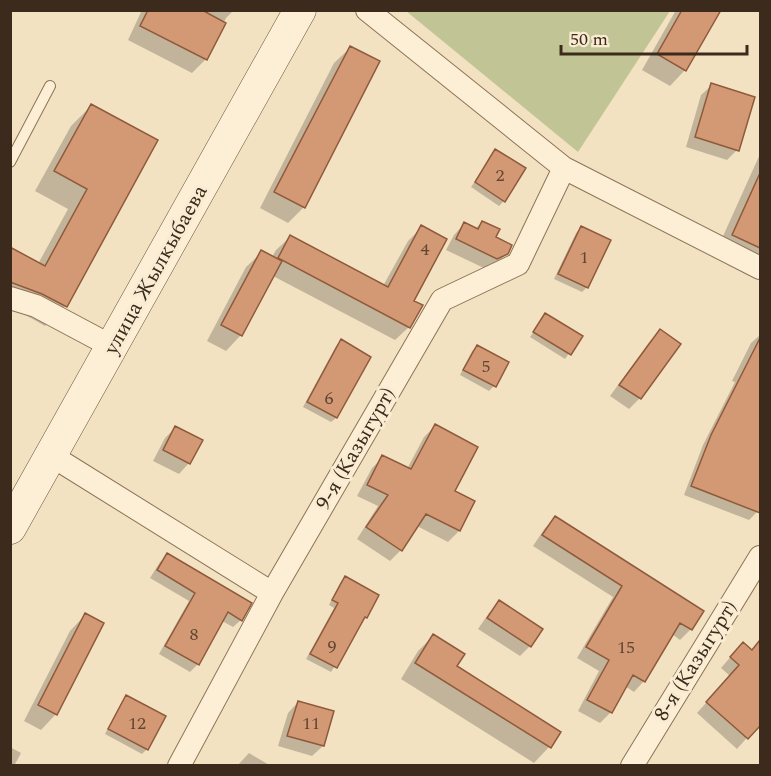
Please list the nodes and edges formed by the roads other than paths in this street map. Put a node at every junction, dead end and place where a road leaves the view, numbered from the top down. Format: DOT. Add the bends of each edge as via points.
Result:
graph roads {
  1 [pos="300,10"];
  2 [pos="367,10"];
  3 [pos="50,86"];
  4 [pos="10,162"];
  5 [pos="564,168"];
  6 [pos="760,268"];
  7 [pos="10,298"];
  8 [pos="113,347"];
  9 [pos="52,456"];
  10 [pos="10,528"];
  11 [pos="760,556"];
  12 [pos="272,593"];
  13 [pos="178,765"];
  14 [pos="632,765"];
  1 -- 8 [label="main road, улица Жылкыбаева"];
  2 -- 5 [label="street"];
  3 -- 4 [label="lane"];
  5 -- 6 [label="street"];
  5 -- 12 [label="street, 9-я (Казыгурт)" via="518,264 442,300"];
  7 -- 8 [label="street" via="36,306"];
  8 -- 9 [label="main road, улица Жылкыбаева"];
  9 -- 10 [label="main road, улица Жылкыбаева"];
  9 -- 12 [label="street"];
  11 -- 14 [label="street, 8-я (Казыгурт)"];
  12 -- 13 [label="street, 9-я (Казыгурт)"];
}
